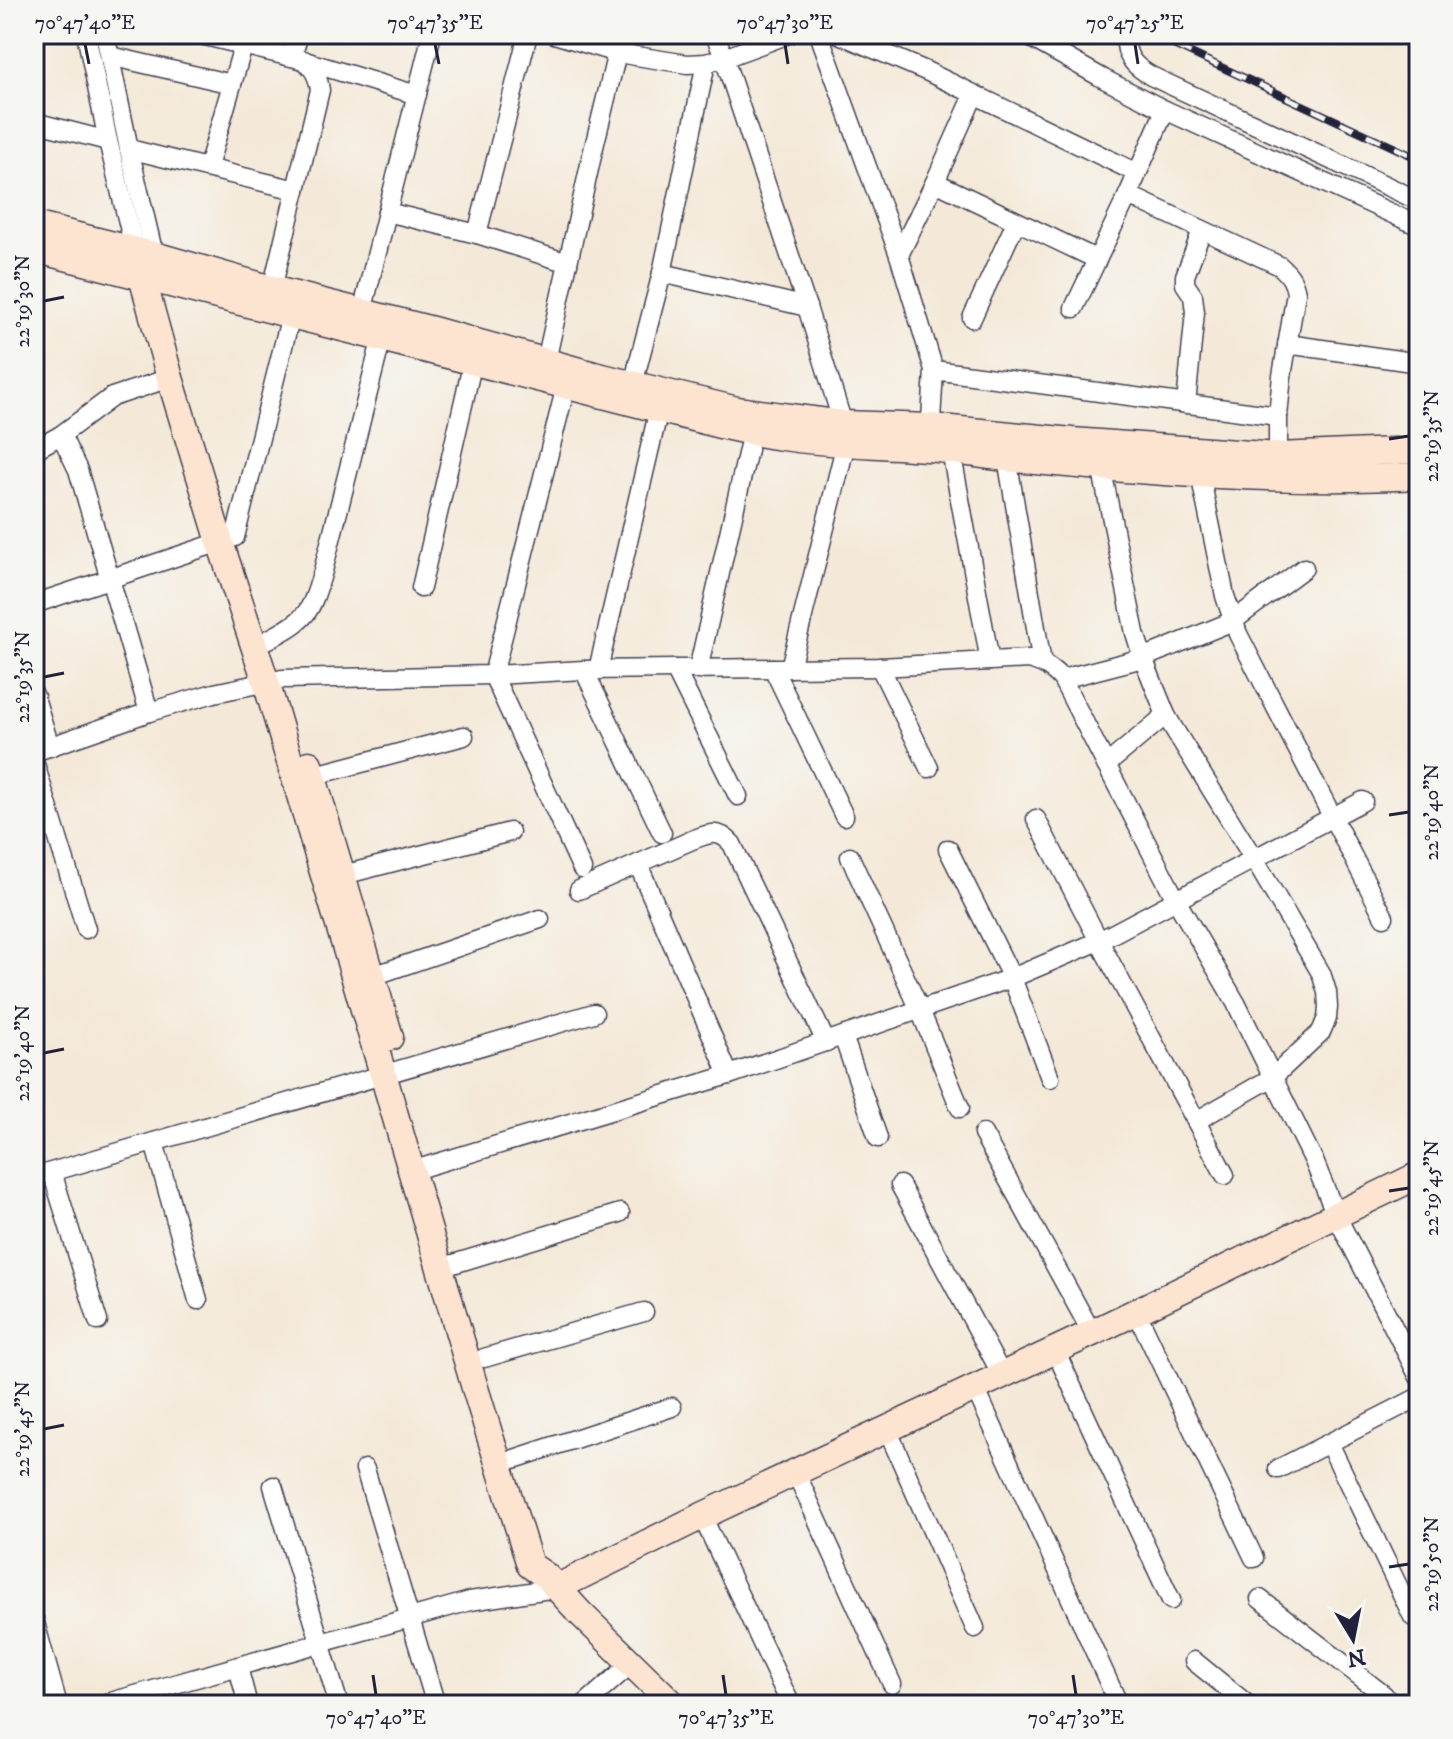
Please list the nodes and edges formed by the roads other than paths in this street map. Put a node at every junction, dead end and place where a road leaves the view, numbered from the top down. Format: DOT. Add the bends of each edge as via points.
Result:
graph roads {
  1 [pos="86,34"];
  2 [pos="105,34"];
  3 [pos="200,34"];
  4 [pos="299,34"];
  5 [pos="432,34"];
  6 [pos="528,34"];
  7 [pos="554,34"];
  8 [pos="715,34"];
  9 [pos="789,34"];
  10 [pos="819,34"];
  11 [pos="839,34"];
  12 [pos="1024,34"];
  13 [pos="1126,45"];
  14 [pos="243,46"];
  15 [pos="617,53"];
  16 [pos="110,56"];
  17 [pos="298,59"];
  18 [pos="715,60"];
  19 [pos="232,84"];
  20 [pos="417,95"];
  21 [pos="974,95"];
  22 [pos="1165,110"];
  23 [pos="34,122"];
  24 [pos="108,141"];
  25 [pos="129,149"];
  26 [pos="208,167"];
  27 [pos="1137,173"];
  28 [pos="935,182"];
  29 [pos="296,190"];
  30 [pos="1128,195"];
  31 [pos="1419,201"];
  32 [pos="387,212"];
  33 [pos="1016,222"];
  34 [pos="34,225"];
  35 [pos="1419,226"];
  36 [pos="1202,230"];
  37 [pos="477,234"];
  38 [pos="34,249"];
  39 [pos="899,255"];
  40 [pos="1096,259"];
  41 [pos="568,263"];
  42 [pos="148,266"];
  43 [pos="662,273"];
  44 [pos="272,289"];
  45 [pos="807,307"];
  46 [pos="1074,308"];
  47 [pos="362,312"];
  48 [pos="291,315"];
  49 [pos="972,318"];
  50 [pos="382,337"];
  51 [pos="1287,344"];
  52 [pos="473,361"];
  53 [pos="546,361"];
  54 [pos="1419,363"];
  55 [pos="934,370"];
  56 [pos="170,378"];
  57 [pos="633,384"];
  58 [pos="566,386"];
  59 [pos="1186,404"];
  60 [pos="659,409"];
  61 [pos="1278,416"];
  62 [pos="752,432"];
  63 [pos="844,434"];
  64 [pos="61,435"];
  65 [pos="937,442"];
  66 [pos="34,450"];
  67 [pos="1419,450"];
  68 [pos="1007,458"];
  69 [pos="1101,466"];
  70 [pos="1278,467"];
  71 [pos="1200,474"];
  72 [pos="1419,476"];
  73 [pos="228,540"];
  74 [pos="1304,568"];
  75 [pos="110,579"];
  76 [pos="421,588"];
  77 [pos="34,604"];
  78 [pos="1233,621"];
  79 [pos="269,639"];
  80 [pos="1143,658"];
  81 [pos="990,661"];
  82 [pos="1042,663"];
  83 [pos="880,667"];
  84 [pos="781,668"];
  85 [pos="675,669"];
  86 [pos="591,670"];
  87 [pos="698,670"];
  88 [pos="493,675"];
  89 [pos="1062,679"];
  90 [pos="274,681"];
  91 [pos="34,694"];
  92 [pos="149,712"];
  93 [pos="1166,715"];
  94 [pos="464,736"];
  95 [pos="42,750"];
  96 [pos="34,761"];
  97 [pos="1106,765"];
  98 [pos="929,768"];
  99 [pos="312,776"];
  100 [pos="738,796"];
  101 [pos="1363,801"];
  102 [pos="844,816"];
  103 [pos="1332,817"];
  104 [pos="1036,819"];
  105 [pos="510,832"];
  106 [pos="662,833"];
  107 [pos="948,849"];
  108 [pos="850,857"];
  109 [pos="1254,859"];
  110 [pos="638,864"];
  111 [pos="582,869"];
  112 [pos="343,875"];
  113 [pos="579,890"];
  114 [pos="1176,900"];
  115 [pos="1384,917"];
  116 [pos="540,919"];
  117 [pos="86,929"];
  118 [pos="1099,941"];
  119 [pos="1012,978"];
  120 [pos="364,979"];
  121 [pos="920,1010"];
  122 [pos="594,1013"];
  123 [pos="834,1039"];
  124 [pos="391,1072"];
  125 [pos="729,1075"];
  126 [pos="1273,1077"];
  127 [pos="1050,1078"];
  128 [pos="960,1108"];
  129 [pos="1196,1121"];
  130 [pos="983,1134"];
  131 [pos="878,1138"];
  132 [pos="154,1142"];
  133 [pos="420,1169"];
  134 [pos="43,1174"];
  135 [pos="1225,1175"];
  136 [pos="1419,1175"];
  137 [pos="900,1185"];
  138 [pos="620,1213"];
  139 [pos="1336,1215"];
  140 [pos="448,1265"];
  141 [pos="198,1300"];
  142 [pos="1136,1311"];
  143 [pos="644,1312"];
  144 [pos="98,1321"];
  145 [pos="1092,1333"];
  146 [pos="1055,1350"];
  147 [pos="484,1358"];
  148 [pos="1002,1375"];
  149 [pos="1419,1377"];
  150 [pos="975,1388"];
  151 [pos="1419,1397"];
  152 [pos="672,1407"];
  153 [pos="887,1429"];
  154 [pos="1329,1443"];
  155 [pos="514,1459"];
  156 [pos="365,1469"];
  157 [pos="1278,1469"];
  158 [pos="796,1473"];
  159 [pos="273,1486"];
  160 [pos="702,1516"];
  161 [pos="1254,1558"];
  162 [pos="551,1582"];
  163 [pos="1260,1599"];
  164 [pos="1171,1600"];
  165 [pos="1413,1617"];
  166 [pos="410,1618"];
  167 [pos="34,1619"];
  168 [pos="975,1628"];
  169 [pos="321,1643"];
  170 [pos="1194,1661"];
  171 [pos="632,1663"];
  172 [pos="238,1667"];
  173 [pos="42,1676"];
  174 [pos="892,1684"];
  175 [pos="156,1698"];
  176 [pos="58,1705"];
  177 [pos="100,1705"];
  178 [pos="248,1705"];
  179 [pos="339,1705"];
  180 [pos="436,1705"];
  181 [pos="584,1705"];
  182 [pos="674,1705"];
  183 [pos="791,1705"];
  184 [pos="1119,1705"];
  185 [pos="1248,1705"];
  186 [pos="1388,1705"];
  1 -- 24 [label="street"];
  2 -- 16 [label="street"];
  3 -- 14 [label="street"];
  4 -- 17 [label="street"];
  5 -- 20 [label="street"];
  6 -- 37 [label="street"];
  7 -- 15 [label="street"];
  8 -- 18 [label="street"];
  9 -- 18 [label="street"];
  10 -- 39 [label="street"];
  11 -- 21 [label="street"];
  12 -- 22 [label="street"];
  13 -- 31 [label="street" via="1136,67 1151,76"];
  14 -- 17 [label="street"];
  14 -- 19 [label="street"];
  15 -- 18 [label="street" via="687,64"];
  15 -- 41 [label="street"];
  16 -- 19 [label="street"];
  16 -- 25 [label="street"];
  17 -- 20 [label="street"];
  17 -- 29 [label="street" via="312,67 320,90"];
  18 -- 43 [label="street"];
  18 -- 45 [label="street"];
  19 -- 26 [label="street"];
  20 -- 32 [label="street"];
  21 -- 27 [label="street"];
  21 -- 28 [label="street"];
  22 -- 27 [label="street"];
  22 -- 35 [label="street"];
  23 -- 24 [label="street"];
  24 -- 42 [label="street"];
  25 -- 26 [label="street"];
  25 -- 42 [label="street"];
  26 -- 29 [label="street"];
  27 -- 30 [label="street"];
  28 -- 33 [label="street"];
  28 -- 39 [label="street"];
  29 -- 44 [label="street"];
  30 -- 36 [label="street"];
  30 -- 40 [label="street"];
  32 -- 37 [label="street"];
  32 -- 47 [label="street"];
  33 -- 40 [label="street"];
  33 -- 49 [label="street"];
  34 -- 42 [label="street"];
  36 -- 51 [label="street" via="1290,274 1296,293"];
  36 -- 59 [label="street" via="1185,276 1195,303"];
  37 -- 41 [label="street"];
  38 -- 42 [label="street"];
  39 -- 55 [label="street"];
  40 -- 46 [label="street"];
  41 -- 53 [label="street"];
  42 -- 44 [label="street"];
  42 -- 48 [label="street"];
  42 -- 56 [label="street"];
  42 -- 73 [label="street" via="221,494"];
  43 -- 45 [label="street"];
  43 -- 57 [label="street"];
  44 -- 47 [label="street"];
  45 -- 63 [label="street"];
  47 -- 53 [label="street"];
  48 -- 50 [label="street"];
  48 -- 73 [label="street"];
  50 -- 52 [label="street"];
  50 -- 79 [label="street" via="312,606 293,626"];
  51 -- 54 [label="street"];
  51 -- 61 [label="street"];
  52 -- 58 [label="street"];
  52 -- 76 [label="street"];
  53 -- 57 [label="street"];
  55 -- 59 [label="street"];
  55 -- 65 [label="street"];
  56 -- 64 [label="street" via="112,397"];
  56 -- 73 [label="street"];
  57 -- 63 [label="street"];
  58 -- 60 [label="street"];
  58 -- 88 [label="street"];
  59 -- 61 [label="street"];
  60 -- 62 [label="street"];
  60 -- 86 [label="street"];
  61 -- 70 [label="street"];
  62 -- 63 [label="street" via="783,437"];
  62 -- 87 [label="street"];
  63 -- 65 [label="street"];
  63 -- 84 [label="street"];
  64 -- 66 [label="street"];
  64 -- 75 [label="street" via="78,470"];
  65 -- 68 [label="street"];
  65 -- 70 [label="street" via="1072,441"];
  65 -- 81 [label="street"];
  67 -- 70 [label="street"];
  68 -- 69 [label="street"];
  68 -- 82 [label="street"];
  69 -- 71 [label="street"];
  69 -- 80 [label="street"];
  70 -- 71 [label="street"];
  70 -- 72 [label="street" via="1365,478"];
  71 -- 78 [label="street"];
  73 -- 75 [label="street"];
  73 -- 79 [label="street"];
  73 -- 90 [label="street"];
  74 -- 78 [label="street"];
  75 -- 77 [label="street"];
  75 -- 92 [label="street"];
  78 -- 80 [label="street"];
  78 -- 103 [label="street"];
  79 -- 90 [label="street"];
  80 -- 89 [label="street"];
  80 -- 93 [label="street"];
  81 -- 82 [label="street"];
  81 -- 83 [label="street"];
  82 -- 89 [label="street"];
  83 -- 84 [label="street"];
  83 -- 98 [label="street"];
  84 -- 87 [label="street"];
  84 -- 102 [label="street"];
  85 -- 86 [label="street"];
  85 -- 87 [label="street"];
  85 -- 100 [label="street"];
  86 -- 88 [label="street"];
  86 -- 106 [label="street"];
  88 -- 90 [label="street"];
  88 -- 111 [label="street"];
  89 -- 97 [label="street"];
  90 -- 92 [label="street"];
  90 -- 99 [label="street"];
  90 -- 120 [label="street"];
  91 -- 95 [label="street"];
  92 -- 95 [label="street"];
  93 -- 97 [label="street"];
  93 -- 109 [label="street"];
  94 -- 99 [label="street"];
  96 -- 117 [label="street"];
  97 -- 114 [label="street"];
  99 -- 112 [label="street"];
  101 -- 103 [label="street"];
  103 -- 109 [label="street"];
  103 -- 115 [label="street"];
  104 -- 118 [label="street"];
  105 -- 112 [label="street"];
  107 -- 119 [label="street"];
  108 -- 121 [label="street"];
  109 -- 114 [label="street"];
  109 -- 126 [label="street" via="1327,992 1321,1032"];
  110 -- 113 [label="street"];
  110 -- 123 [label="street" via="707,834 726,836"];
  110 -- 125 [label="street"];
  112 -- 120 [label="street"];
  114 -- 118 [label="street"];
  114 -- 126 [label="street"];
  116 -- 120 [label="street"];
  118 -- 119 [label="street"];
  118 -- 129 [label="street"];
  119 -- 121 [label="street"];
  119 -- 127 [label="street"];
  120 -- 124 [label="street"];
  121 -- 123 [label="street"];
  121 -- 128 [label="street"];
  122 -- 124 [label="street"];
  123 -- 125 [label="street"];
  123 -- 131 [label="street"];
  124 -- 132 [label="street"];
  124 -- 133 [label="street"];
  125 -- 133 [label="street"];
  126 -- 129 [label="street"];
  126 -- 139 [label="street"];
  129 -- 135 [label="street"];
  130 -- 145 [label="street"];
  132 -- 134 [label="street"];
  132 -- 141 [label="street"];
  133 -- 140 [label="street"];
  134 -- 144 [label="street"];
  136 -- 139 [label="street"];
  137 -- 148 [label="street"];
  138 -- 140 [label="street"];
  139 -- 142 [label="street"];
  139 -- 149 [label="street"];
  140 -- 147 [label="street"];
  140 -- 162 [label="street" via="530,1565"];
  142 -- 145 [label="street"];
  142 -- 161 [label="street"];
  143 -- 147 [label="street"];
  145 -- 146 [label="street"];
  146 -- 148 [label="street"];
  146 -- 164 [label="street"];
  147 -- 155 [label="street"];
  148 -- 150 [label="street"];
  150 -- 153 [label="street"];
  150 -- 184 [label="street"];
  151 -- 154 [label="street"];
  152 -- 155 [label="street"];
  153 -- 158 [label="street"];
  153 -- 168 [label="street"];
  154 -- 157 [label="street"];
  154 -- 165 [label="street"];
  155 -- 162 [label="street"];
  156 -- 166 [label="street"];
  158 -- 160 [label="street"];
  158 -- 174 [label="street"];
  159 -- 169 [label="street"];
  160 -- 162 [label="street"];
  160 -- 183 [label="street"];
  162 -- 166 [label="street"];
  162 -- 171 [label="street"];
  163 -- 186 [label="street" via="1384,1695"];
  166 -- 169 [label="street"];
  166 -- 180 [label="street"];
  167 -- 173 [label="street"];
  169 -- 172 [label="street"];
  169 -- 179 [label="street"];
  170 -- 185 [label="street"];
  171 -- 181 [label="street"];
  171 -- 182 [label="street"];
  172 -- 175 [label="street"];
  172 -- 178 [label="street"];
  173 -- 176 [label="street"];
  175 -- 177 [label="street"];
}
